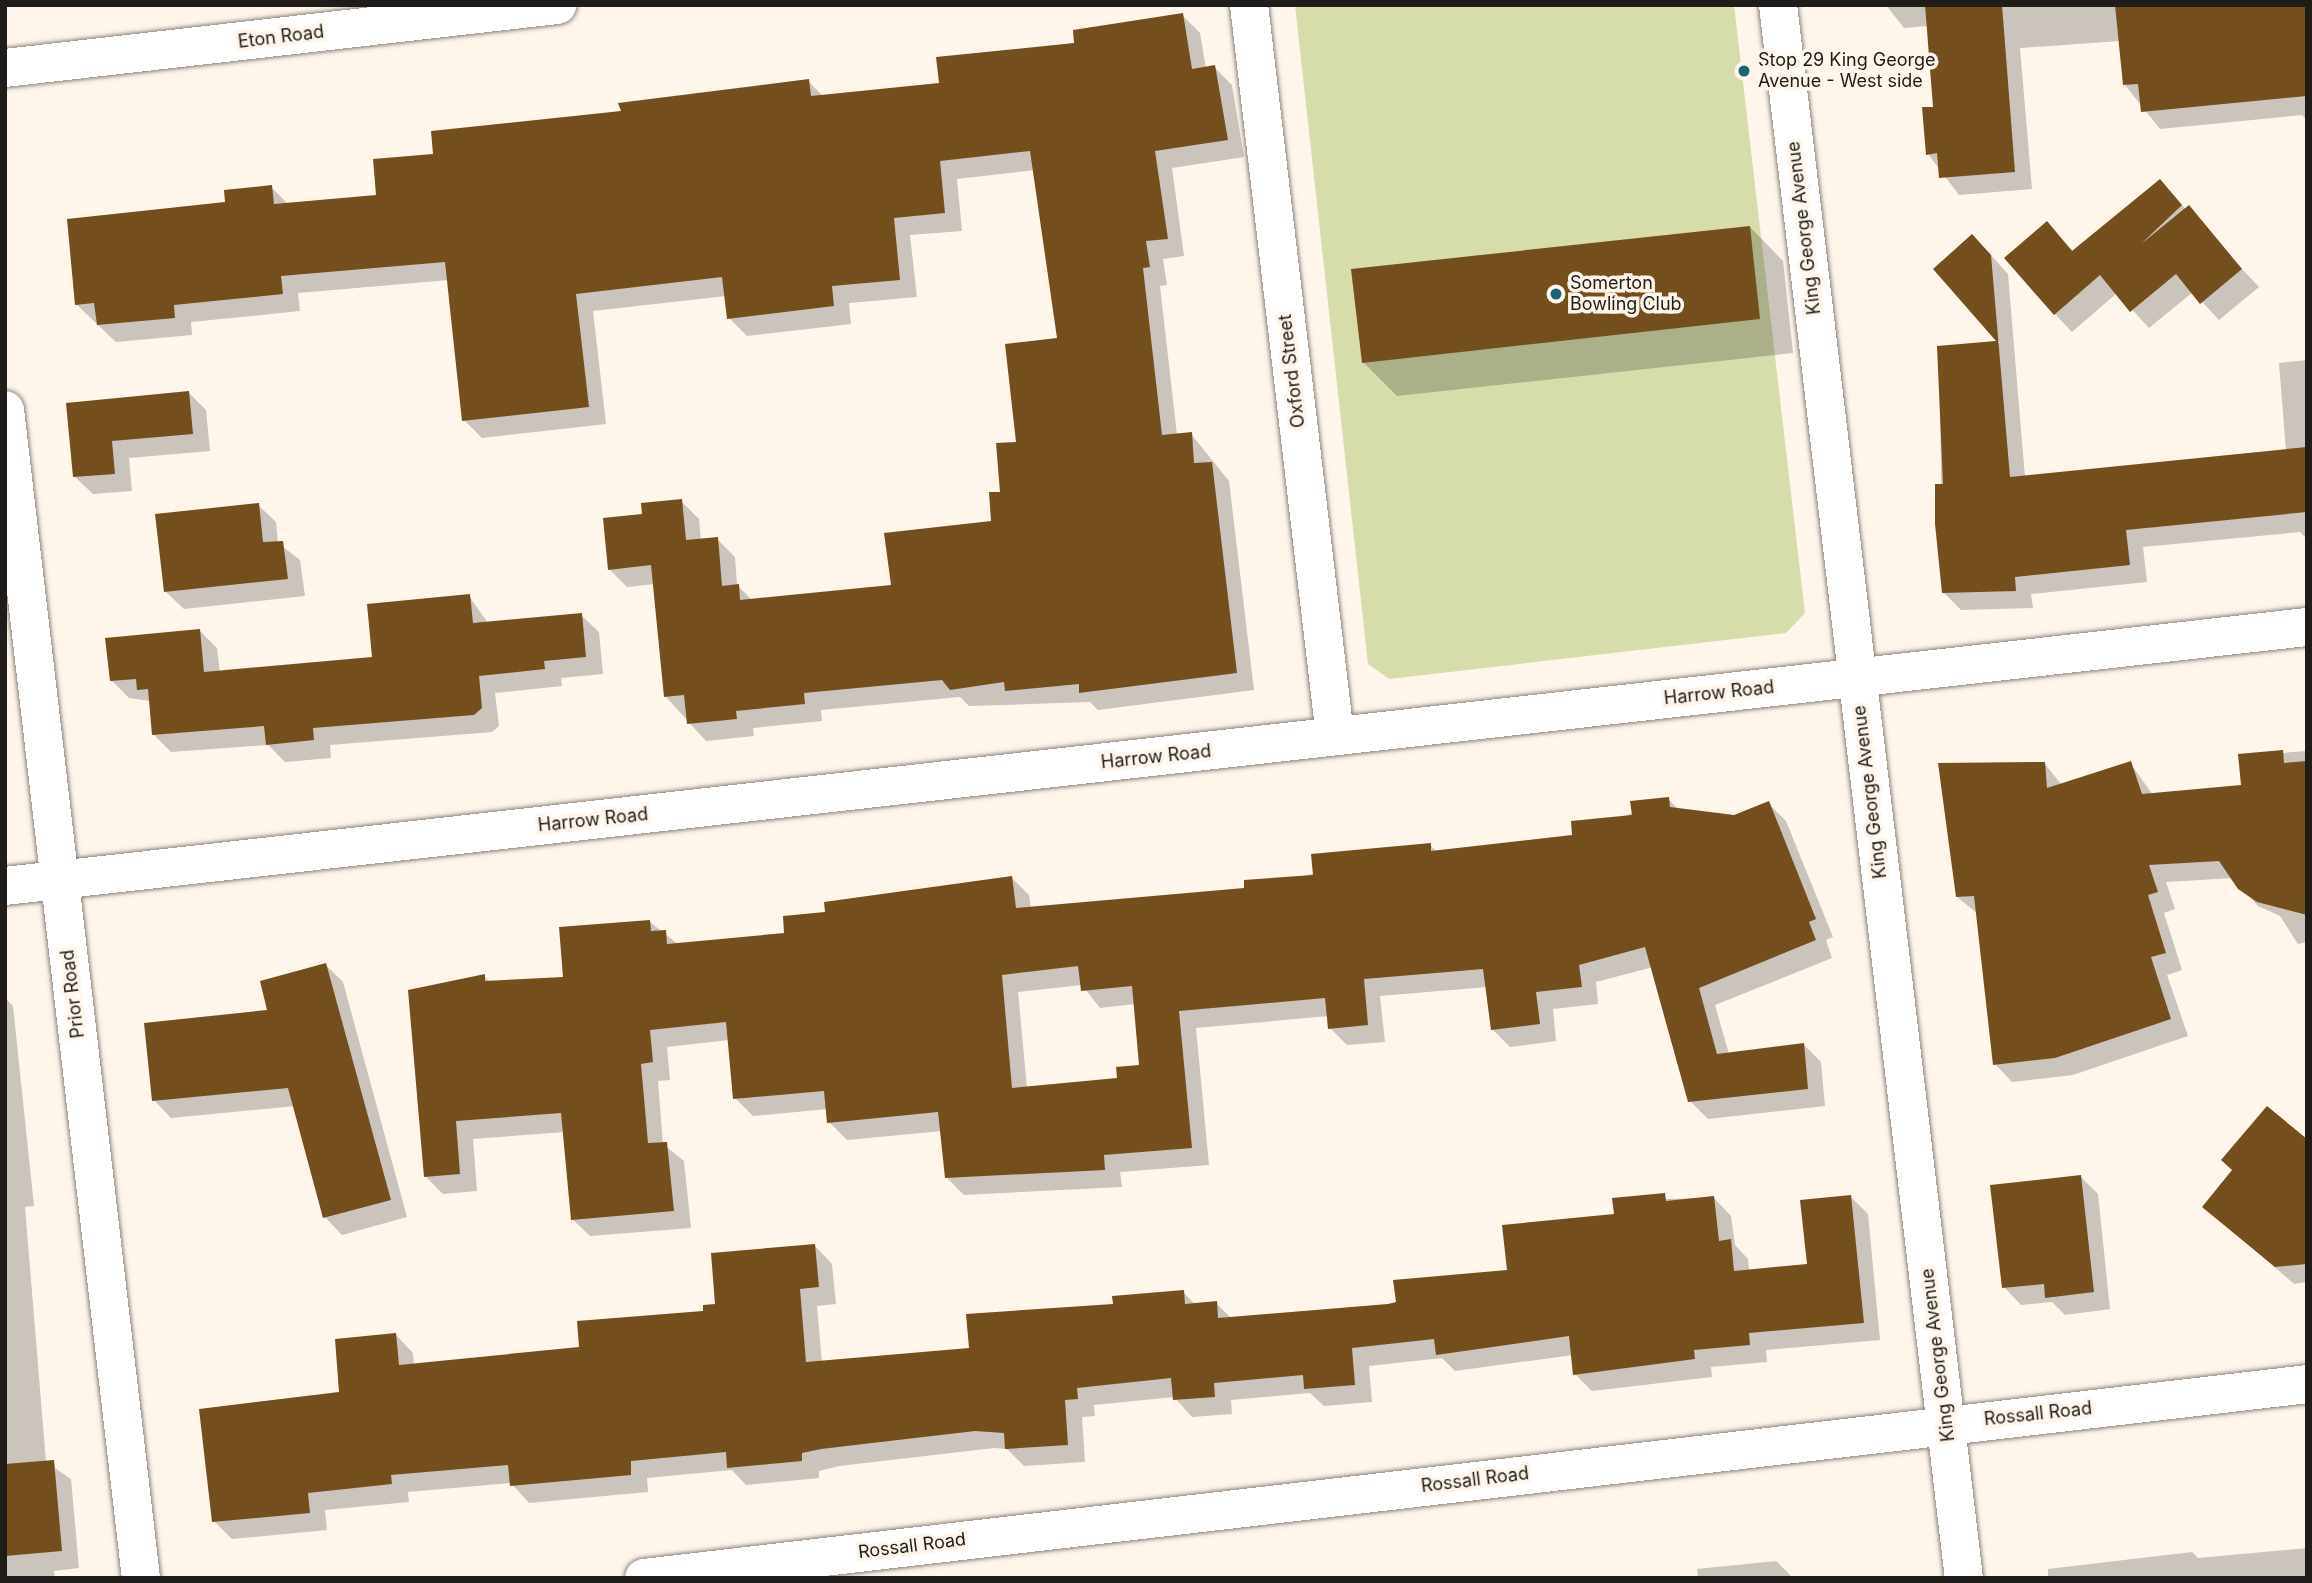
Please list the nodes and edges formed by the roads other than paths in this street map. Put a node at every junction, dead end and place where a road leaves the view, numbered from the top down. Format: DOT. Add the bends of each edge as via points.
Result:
graph roads {
  1 [pos="557,5"];
  2 [pos="1249,5"];
  3 [pos="1778,5"];
  4 [pos="5,68"];
  5 [pos="5,410"];
  6 [pos="2307,627"];
  7 [pos="1856,678"];
  8 [pos="1335,736"];
  9 [pos="60,880"];
  10 [pos="5,886"];
  11 [pos="2307,1384"];
  12 [pos="1947,1424"];
  13 [pos="141,1578"];
  14 [pos="644,1578"];
  15 [pos="1964,1578"];
  1 -- 4 [label="street, Eton Road"];
  2 -- 8 [label="street, Oxford Street"];
  3 -- 7 [label="street, King George Avenue"];
  5 -- 9 [label="street, Prior Road"];
  6 -- 7 [label="street, Harrow Road"];
  7 -- 8 [label="street, Harrow Road"];
  7 -- 12 [label="street, King George Avenue"];
  8 -- 9 [label="street, Harrow Road"];
  9 -- 10 [label="street, Harrow Road"];
  9 -- 13 [label="street, Prior Road"];
  11 -- 12 [label="street, Rossall Road"];
  12 -- 14 [label="street, Rossall Road"];
  12 -- 15 [label="street, King George Avenue"];
}
